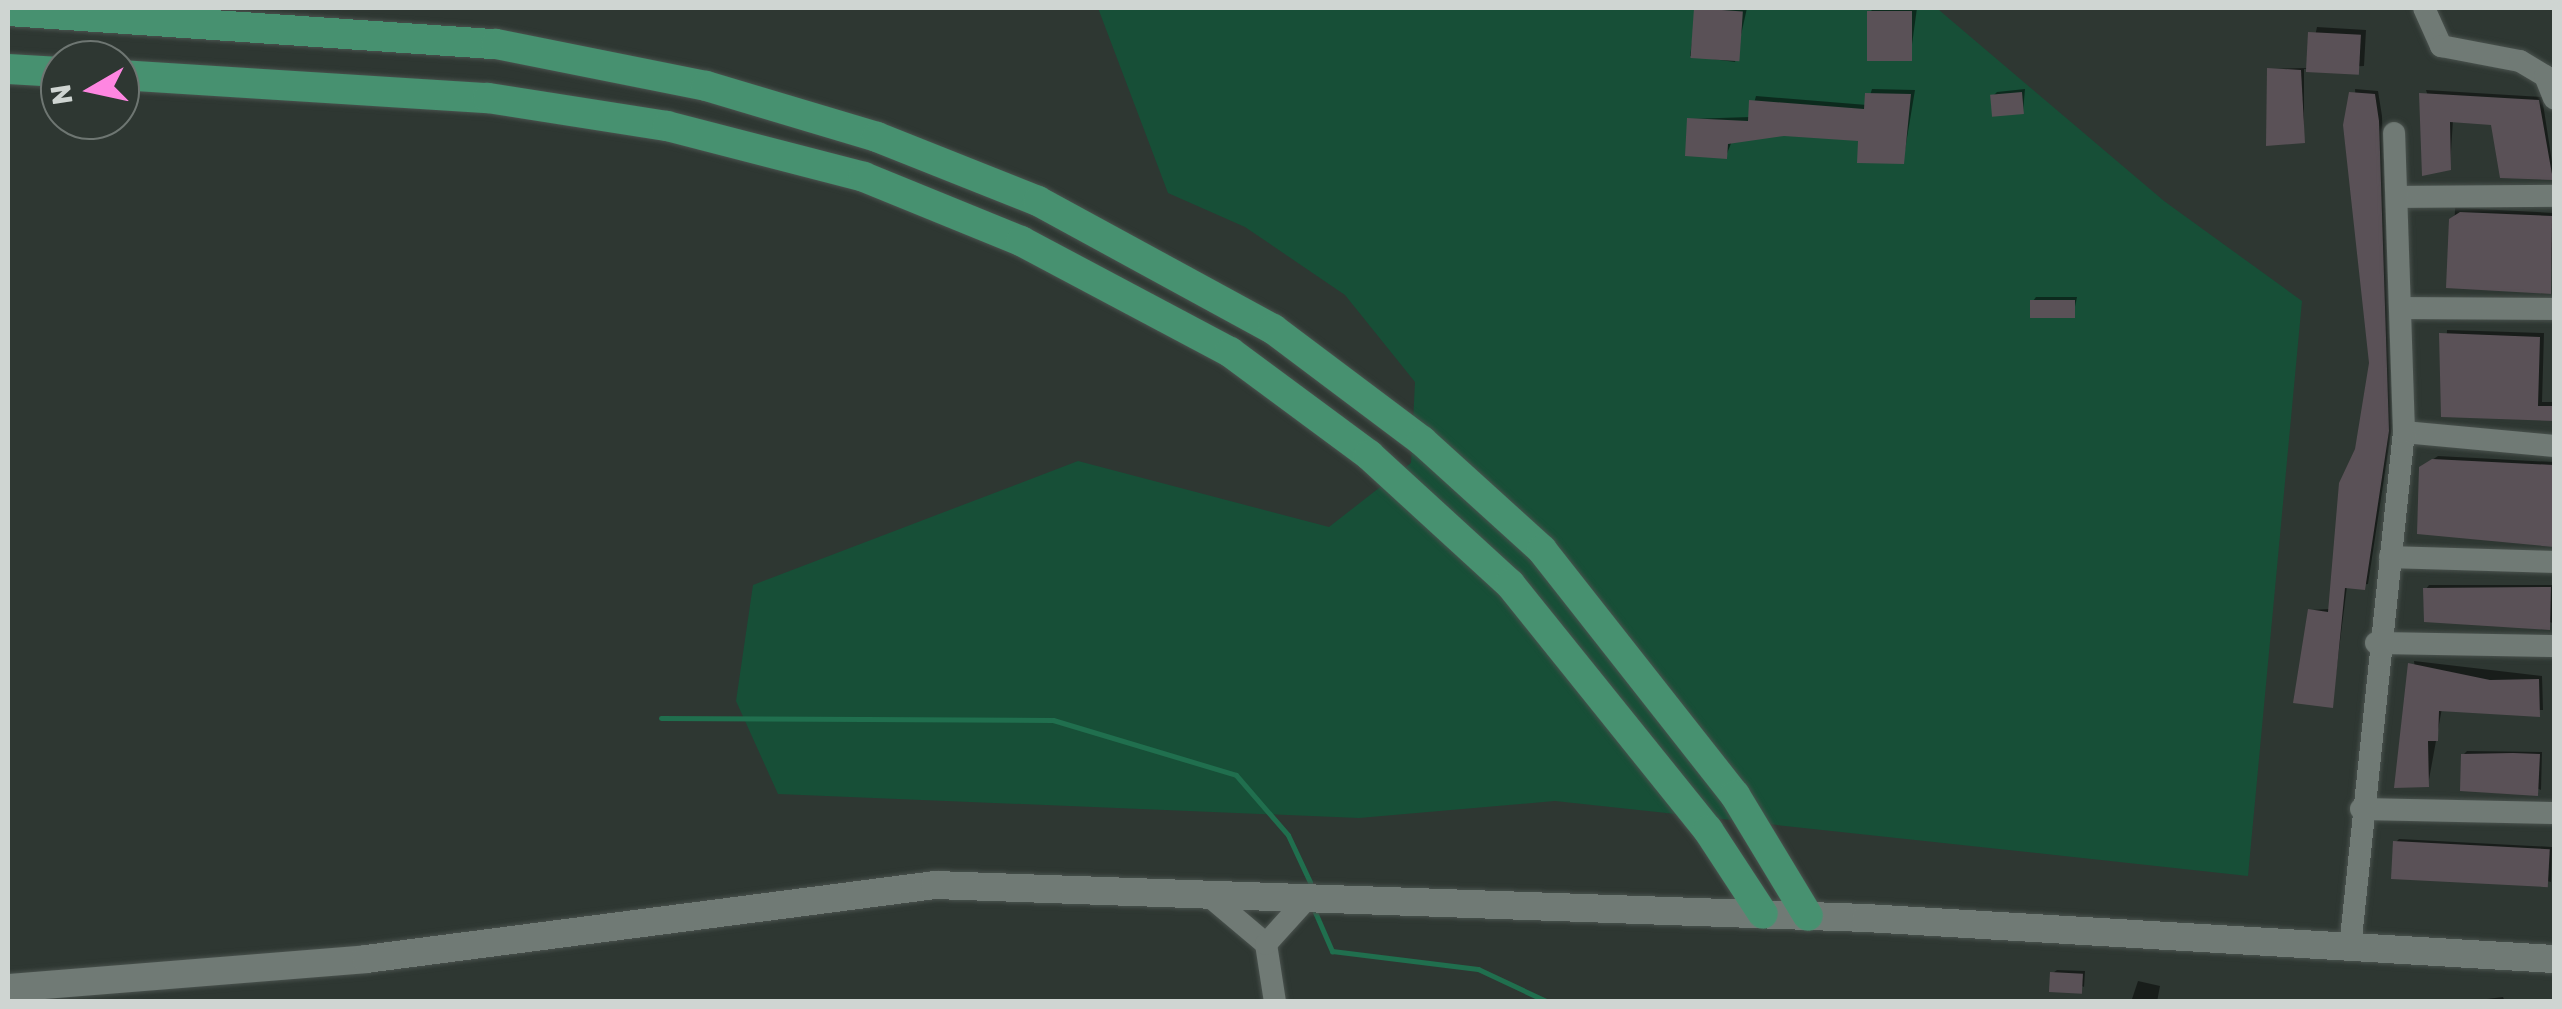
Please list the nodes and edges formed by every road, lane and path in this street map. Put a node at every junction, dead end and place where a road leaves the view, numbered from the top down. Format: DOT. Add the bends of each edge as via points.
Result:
graph roads {
  1 [pos="2424,8"];
  2 [pos="8,11"];
  3 [pos="8,69"];
  4 [pos="40,71"];
  5 [pos="140,76"];
  6 [pos="2554,98"];
  7 [pos="2394,134"];
  8 [pos="2554,196"];
  9 [pos="2398,197"];
  10 [pos="2406,308"];
  11 [pos="2554,309"];
  12 [pos="2404,432"];
  13 [pos="2554,446"];
  14 [pos="2390,557"];
  15 [pos="2554,562"];
  16 [pos="2376,643"];
  17 [pos="2554,646"];
  18 [pos="2361,809"];
  19 [pos="2554,814"];
  20 [pos="1214,900"];
  21 [pos="1303,903"];
  22 [pos="1764,914"];
  23 [pos="1808,916"];
  24 [pos="1266,944"];
  25 [pos="2350,948"];
  26 [pos="2554,958"];
  27 [pos="8,988"];
  28 [pos="47,993"];
  29 [pos="1275,1002"];
  1 -- 6 [label="street" via="2441,46 2520,60 2544,76"];
  2 -- 23 [label="highway" via="496,44 725,92 877,137 1038,201 1273,329 1422,441 1542,550 1683,722"];
  3 -- 4 [label="highway"];
  5 -- 22 [label="highway" via="488,98 668,126 864,177 1021,241 1230,352 1411,494 1510,584"];
  7 -- 9 [label="street"];
  8 -- 9 [label="street"];
  9 -- 10 [label="street"];
  10 -- 11 [label="street"];
  10 -- 12 [label="street"];
  12 -- 13 [label="street"];
  12 -- 14 [label="street"];
  14 -- 15 [label="street"];
  14 -- 16 [label="street"];
  16 -- 17 [label="street"];
  16 -- 18 [label="street"];
  18 -- 19 [label="street"];
  18 -- 25 [label="street"];
  20 -- 21 [label="street"];
  20 -- 24 [label="street"];
  20 -- 28 [label="street" via="868,887 504,944"];
  21 -- 22 [label="street"];
  21 -- 24 [label="street"];
  22 -- 23 [label="street"];
  23 -- 25 [label="street"];
  24 -- 29 [label="street"];
  25 -- 26 [label="street"];
  27 -- 28 [label="street"];
}
